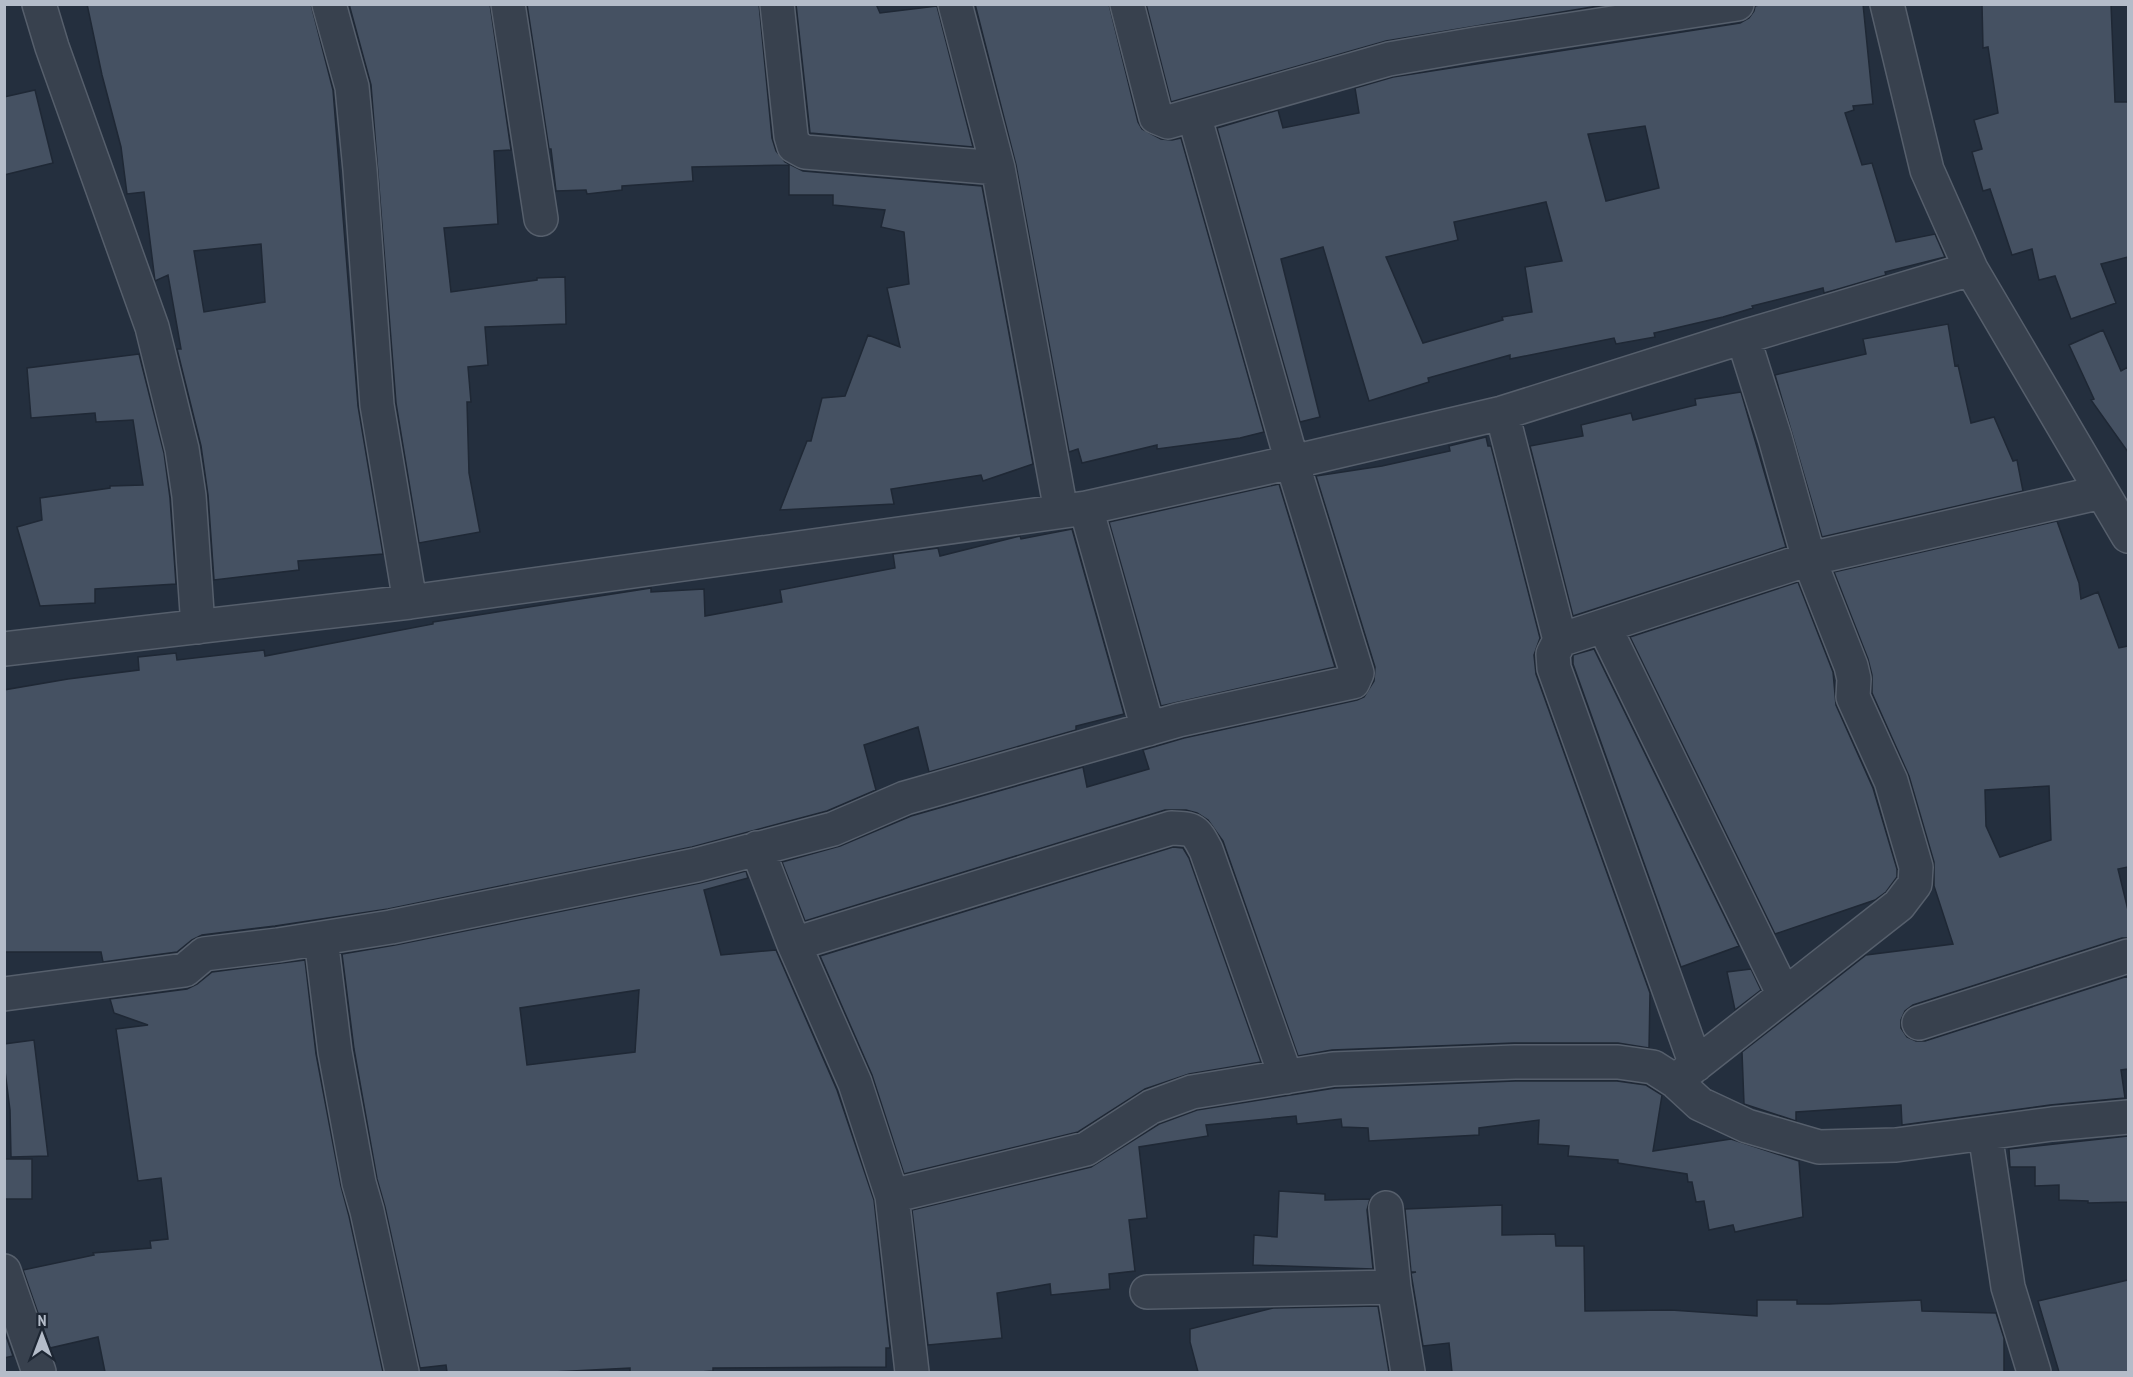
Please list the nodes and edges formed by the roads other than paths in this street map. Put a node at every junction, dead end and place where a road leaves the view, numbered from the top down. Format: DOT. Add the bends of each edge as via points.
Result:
graph roads {
  1 [pos="39,4"];
  2 [pos="329,4"];
  3 [pos="508,4"];
  4 [pos="777,4"];
  5 [pos="955,4"];
  6 [pos="1127,4"];
  7 [pos="1737,4"];
  8 [pos="1887,4"];
  9 [pos="1194,115"];
  10 [pos="998,168"];
  11 [pos="541,219"];
  12 [pos="1971,269"];
  13 [pos="1743,337"];
  14 [pos="1502,412"];
  15 [pos="1292,462"];
  16 [pos="2102,492"];
  17 [pos="1074,509"];
  18 [pos="2126,525"];
  19 [pos="1809,559"];
  20 [pos="410,602"];
  21 [pos="1604,626"];
  22 [pos="198,627"];
  23 [pos="1560,640"];
  24 [pos="4,649"];
  25 [pos="1148,729"];
  26 [pos="757,848"];
  27 [pos="321,939"];
  28 [pos="794,944"];
  29 [pos="2128,956"];
  30 [pos="4,994"];
  31 [pos="1784,995"];
  32 [pos="1919,1023"];
  33 [pos="1685,1073"];
  34 [pos="1286,1077"];
  35 [pos="2128,1117"];
  36 [pos="1985,1132"];
  37 [pos="892,1196"];
  38 [pos="1386,1208"];
  39 [pos="4,1271"];
  40 [pos="1395,1287"];
  41 [pos="1147,1292"];
  42 [pos="39,1372"];
  43 [pos="402,1372"];
  44 [pos="912,1372"];
  45 [pos="1408,1372"];
  46 [pos="2034,1372"];
  1 -- 22 [label="street" via="155,338 182,449 189,496"];
  2 -- 20 [label="street" via="352,87 377,405"];
  3 -- 11 [label="street"];
  4 -- 10 [label="street" via="794,146 805,152"];
  5 -- 10 [label="street"];
  6 -- 9 [label="street" via="1156,117 1168,122"];
  7 -- 9 [label="street" via="1389,59"];
  8 -- 12 [label="street" via="1927,170"];
  9 -- 15 [label="street"];
  10 -- 17 [label="street"];
  12 -- 13 [label="street"];
  12 -- 16 [label="street"];
  13 -- 14 [label="street"];
  13 -- 19 [label="street"];
  14 -- 15 [label="street"];
  14 -- 23 [label="street"];
  15 -- 17 [label="street"];
  15 -- 25 [label="street" via="1356,679"];
  16 -- 18 [label="street"];
  16 -- 19 [label="street"];
  17 -- 20 [label="street"];
  17 -- 25 [label="street"];
  19 -- 21 [label="street"];
  19 -- 31 [label="street" via="1851,666 1853,698 1891,781 1916,867 1915,884 1899,905"];
  20 -- 22 [label="street"];
  21 -- 23 [label="street"];
  21 -- 31 [label="street"];
  22 -- 24 [label="street"];
  23 -- 33 [label="street" via="1553,654 1554,668"];
  25 -- 26 [label="street" via="905,798 833,829"];
  26 -- 27 [label="street" via="696,865"];
  26 -- 28 [label="street"];
  27 -- 30 [label="street" via="204,954 185,970"];
  27 -- 43 [label="street" via="335,1052 355,1161"];
  28 -- 34 [label="street" via="1171,828 1191,829 1206,850"];
  28 -- 37 [label="street" via="855,1083"];
  29 -- 32 [label="street"];
  31 -- 33 [label="street"];
  33 -- 34 [label="street" via="1618,1062 1515,1062 1333,1069"];
  33 -- 36 [label="street" via="1700,1104 1747,1126 1819,1147 1896,1145"];
  34 -- 37 [label="street" via="1192,1092 1151,1107 1086,1149"];
  35 -- 36 [label="street"];
  36 -- 46 [label="street" via="2007,1287"];
  37 -- 44 [label="street"];
  38 -- 40 [label="street"];
  39 -- 42 [label="street"];
  40 -- 41 [label="street"];
  40 -- 45 [label="street"];
}
